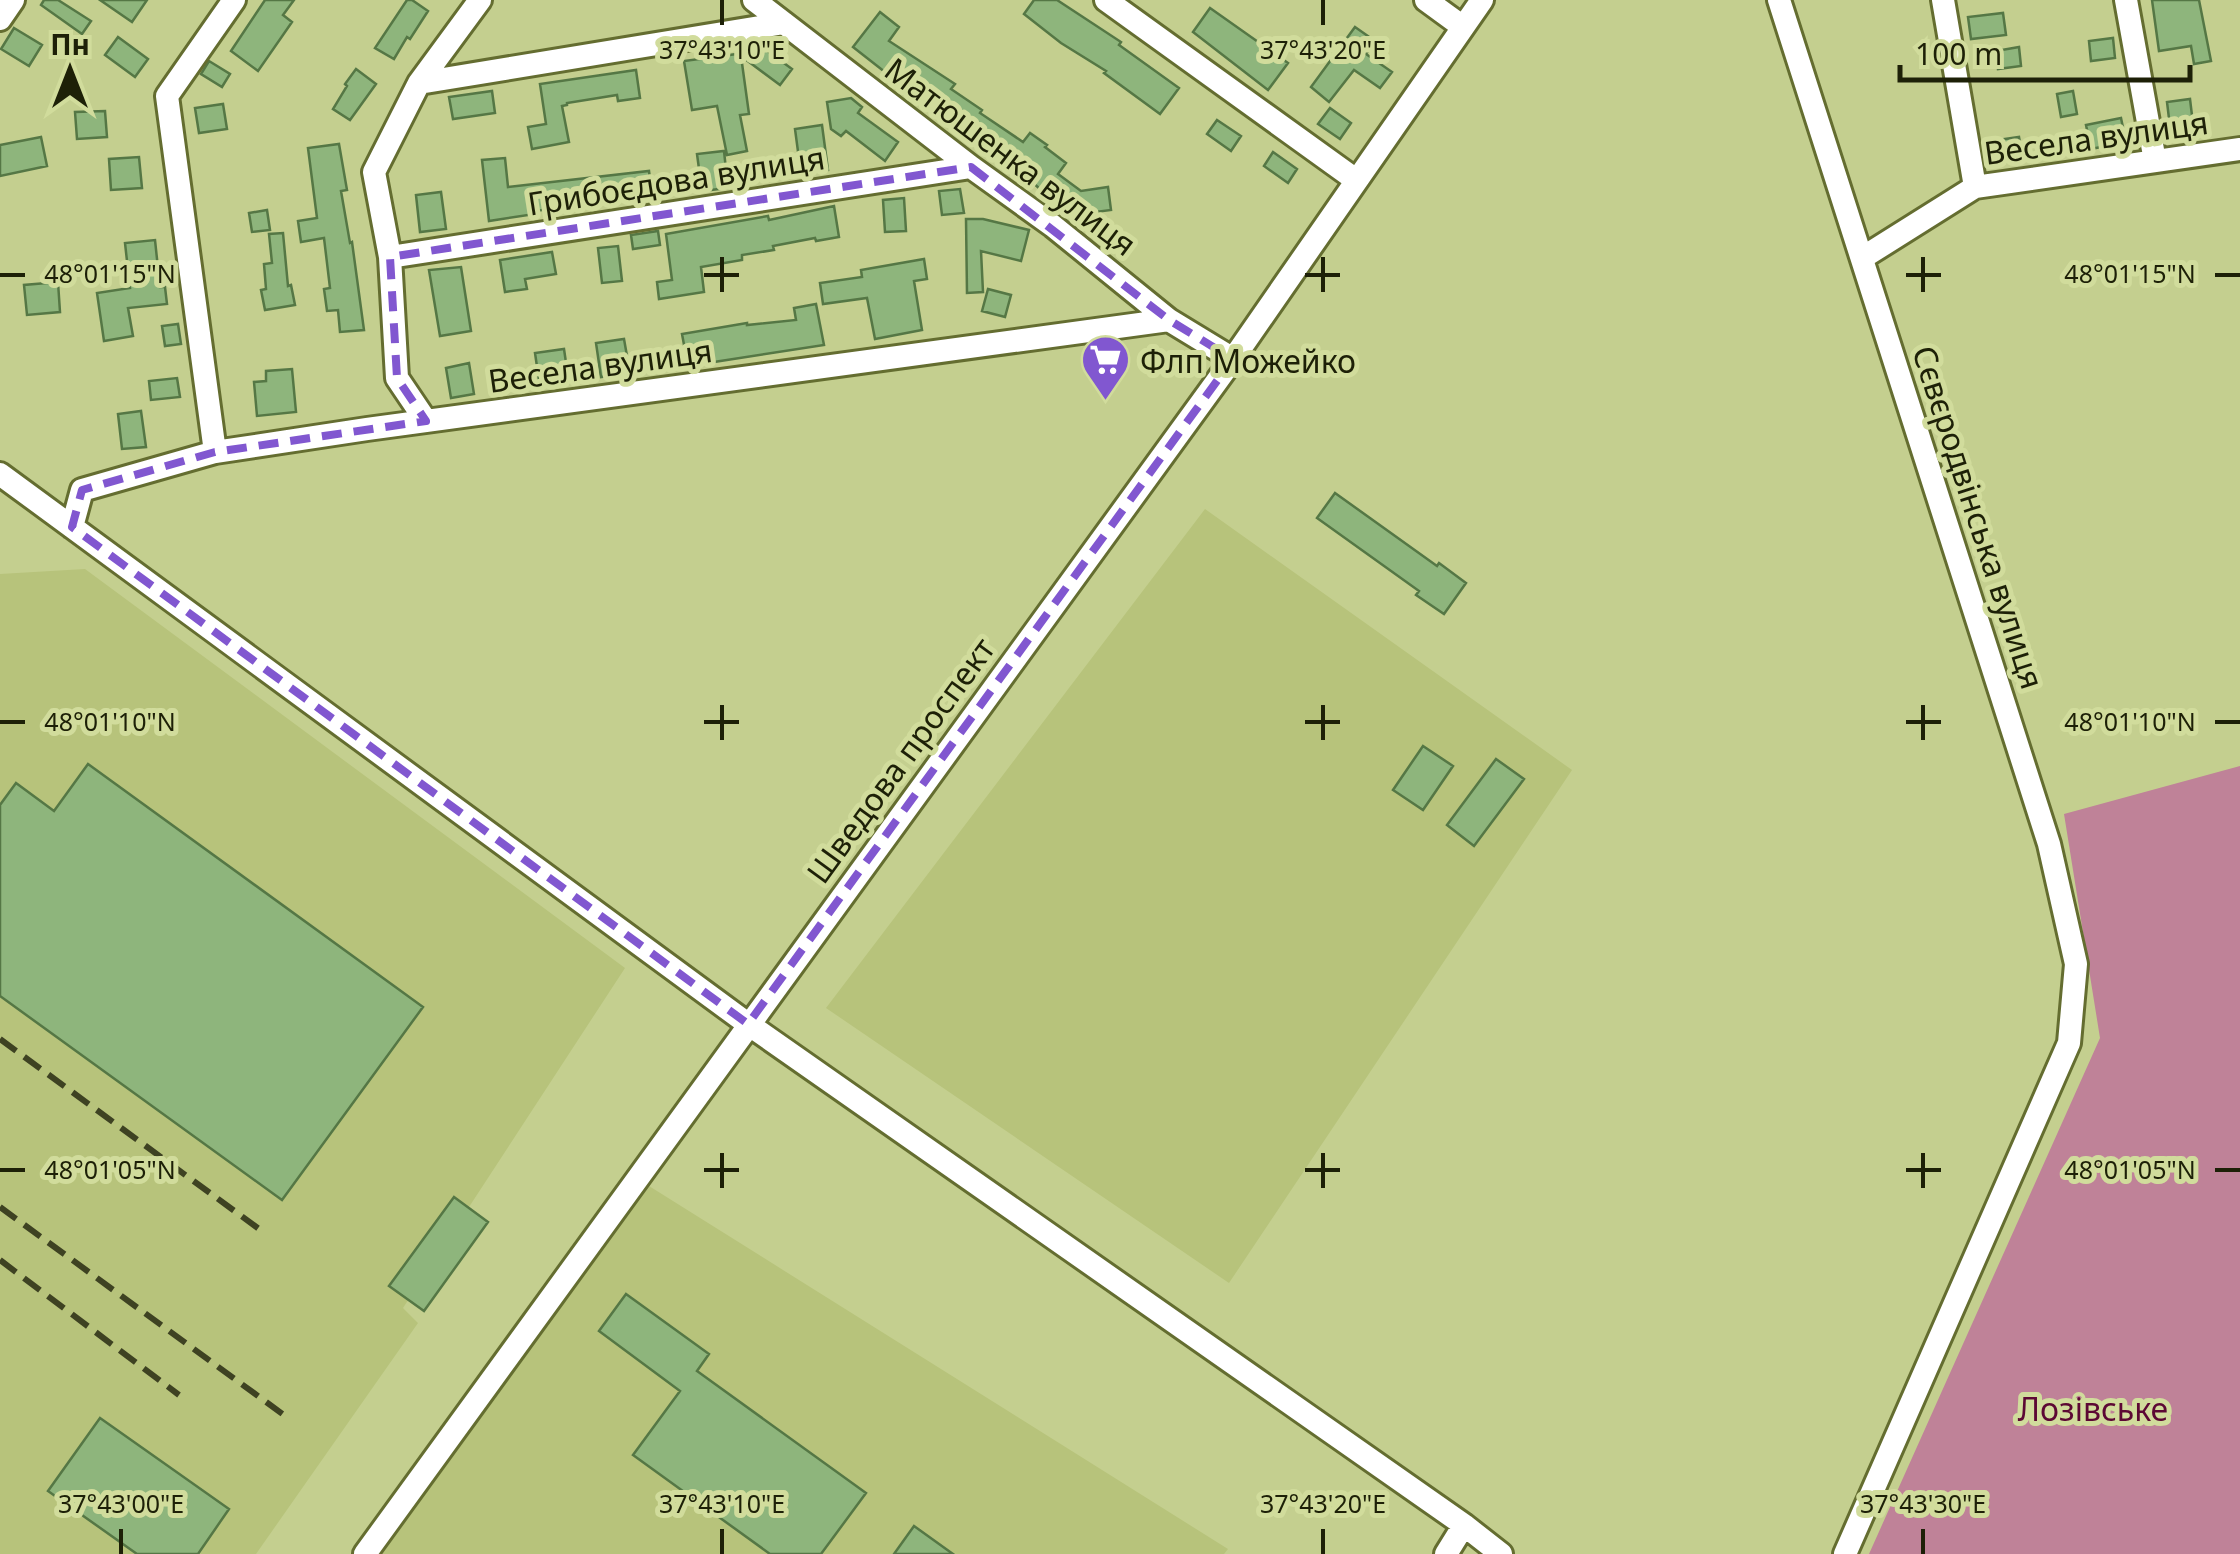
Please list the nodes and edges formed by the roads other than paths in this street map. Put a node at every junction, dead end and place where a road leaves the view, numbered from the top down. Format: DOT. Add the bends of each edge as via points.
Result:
graph roads {
  1 [pos="13,0"];
  2 [pos="234,0"];
  3 [pos="480,0"];
  4 [pos="754,0"];
  5 [pos="1106,0"];
  6 [pos="1426,0"];
  7 [pos="1482,0"];
  8 [pos="1779,0"];
  9 [pos="1943,0"];
  10 [pos="2126,0"];
  11 [pos="0,19"];
  12 [pos="784,23"];
  13 [pos="1463,27"];
  14 [pos="418,83"];
  15 [pos="2240,148"];
  16 [pos="2156,161"];
  17 [pos="971,167"];
  18 [pos="1356,180"];
  19 [pos="1975,187"];
  20 [pos="390,256"];
  21 [pos="1862,258"];
  22 [pos="1168,320"];
  23 [pos="1232,359"];
  24 [pos="426,421"];
  25 [pos="215,452"];
  26 [pos="0,474"];
  27 [pos="72,528"];
  28 [pos="748,1024"];
  29 [pos="1464,1525"];
  30 [pos="365,1554"];
  31 [pos="1446,1554"];
  32 [pos="1501,1554"];
  33 [pos="1845,1554"];
  1 -- 11 [label="street"];
  2 -- 25 [label="street" via="167,96"];
  3 -- 14 [label="street"];
  4 -- 12 [label="street, Матюшенка вулиця"];
  5 -- 18 [label="street"];
  6 -- 13 [label="street"];
  7 -- 13 [label="street, Шведова проспект"];
  8 -- 21 [label="street, Сєвєродвінська вулиця"];
  9 -- 19 [label="street"];
  10 -- 16 [label="street"];
  12 -- 14 [label="street"];
  12 -- 17 [label="street, Матюшенка вулиця"];
  13 -- 18 [label="street, Шведова проспект"];
  14 -- 20 [label="street" via="374,172"];
  15 -- 16 [label="street, Весела вулиця"];
  16 -- 19 [label="street, Весела вулиця"];
  17 -- 20 [label="street, Грибоєдова вулиця"];
  17 -- 22 [label="street, Матюшенка вулиця"];
  18 -- 23 [label="street, Шведова проспект"];
  19 -- 21 [label="street, Весела вулиця"];
  20 -- 24 [label="street" via="398,378"];
  21 -- 33 [label="street, Сєвєродвінська вулиця" via="2050,844 2076,964 2069,1043"];
  22 -- 23 [label="street, Матюшенка вулиця"];
  22 -- 24 [label="street, Весела вулиця"];
  23 -- 28 [label="street, Шведова проспект"];
  24 -- 25 [label="street, Весела вулиця"];
  25 -- 27 [label="street, Весела вулиця" via="82,490"];
  26 -- 27 [label="street"];
  27 -- 28 [label="street"];
  28 -- 29 [label="street"];
  28 -- 30 [label="street, Шведова проспект"];
  29 -- 31 [label="street"];
  29 -- 32 [label="street"];
}
